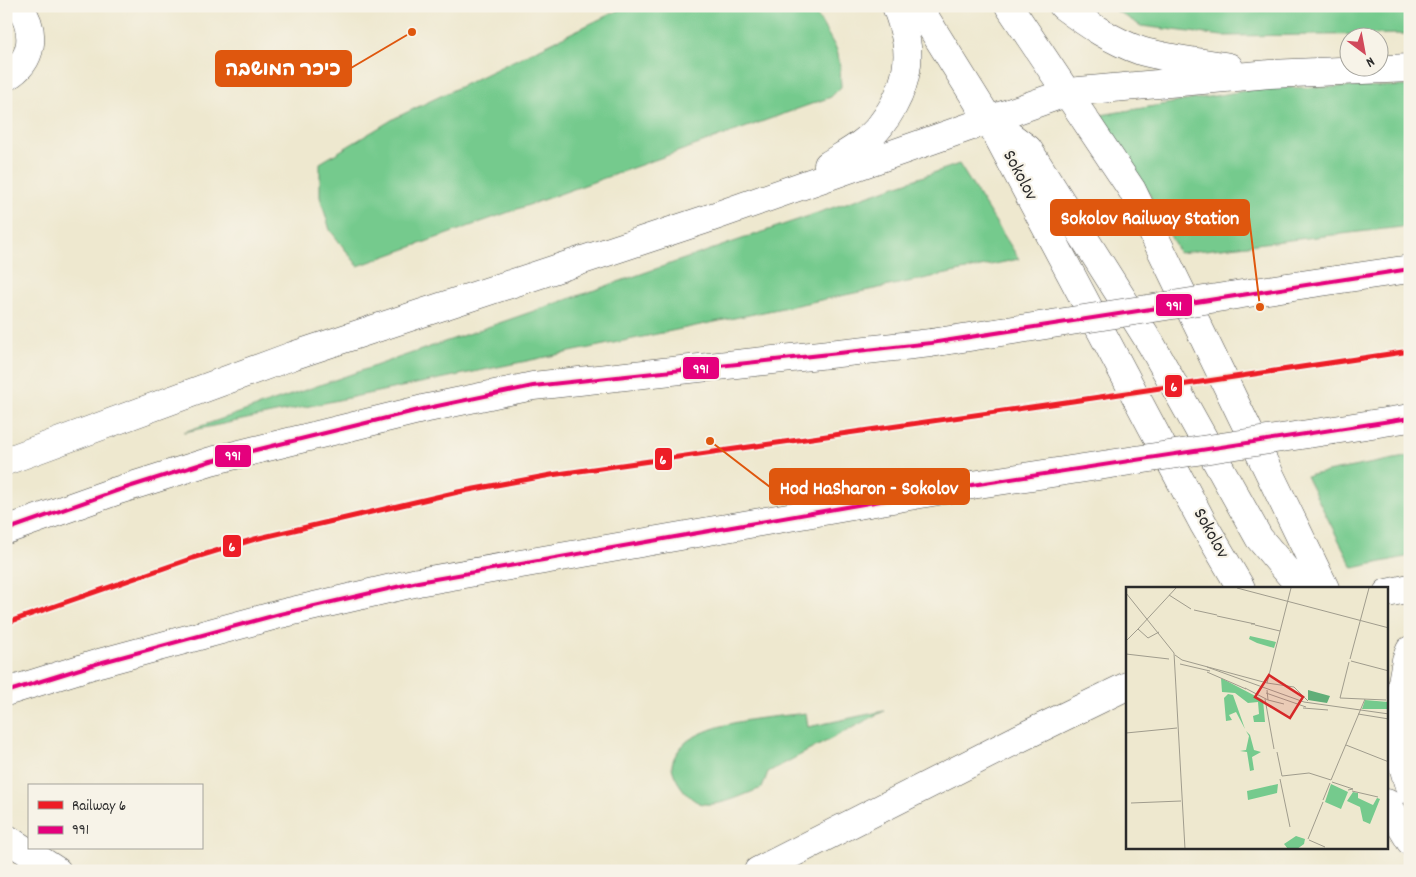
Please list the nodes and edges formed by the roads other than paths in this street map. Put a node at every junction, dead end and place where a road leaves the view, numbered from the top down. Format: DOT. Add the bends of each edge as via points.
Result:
graph roads {
  1 [pos="19,6"];
  2 [pos="896,6"];
  3 [pos="918,6"];
  4 [pos="1009,6"];
  5 [pos="1063,6"];
  6 [pos="1410,68"];
  7 [pos="1270,74"];
  8 [pos="6,77"];
  9 [pos="1068,92"];
  10 [pos="989,120"];
  11 [pos="788,191"];
  12 [pos="1410,269"];
  13 [pos="1410,418"];
  14 [pos="6,461"];
  15 [pos="6,530"];
  16 [pos="1240,587"];
  17 [pos="1308,587"];
  18 [pos="1325,587"];
  19 [pos="1410,588"];
  20 [pos="1388,593"];
  21 [pos="1410,650"];
  22 [pos="1126,686"];
  23 [pos="6,692"];
  24 [pos="1390,726"];
  25 [pos="1410,790"];
  26 [pos="1388,805"];
  27 [pos="6,838"];
  28 [pos="1410,841"];
  29 [pos="57,871"];
  30 [pos="758,871"];
  1 -- 8 [label="main road" via="31,30 30,45 16,72"];
  2 -- 11 [label="main road" via="906,40 908,65 897,99 880,127 858,146"];
  3 -- 10 [label="main road, Sokolov"];
  4 -- 9 [label="main road"];
  5 -- 7 [label="main road" via="1097,31 1140,50 1168,58"];
  6 -- 7 [label="main road"];
  7 -- 9 [label="main road"];
  9 -- 10 [label="main road"];
  9 -- 18 [label="main road" via="1132,190"];
  10 -- 11 [label="main road"];
  10 -- 16 [label="main road, Sokolov" via="1199,517"];
  10 -- 17 [label="main road" via="1028,149 1151,344 1259,538 1291,576"];
  11 -- 14 [label="main road" via="292,356"];
  12 -- 15 [label="main road, bridge" via="931,342 533,386 423,409 211,461"];
  13 -- 23 [label="main road, bridge" via="972,485 418,582 270,617"];
  19 -- 20 [label="main road"];
  21 -- 24 [label="main road"];
  22 -- 30 [label="main road"];
  24 -- 25 [label="main road"];
  26 -- 28 [label="main road"];
  27 -- 29 [label="main road"];
}
